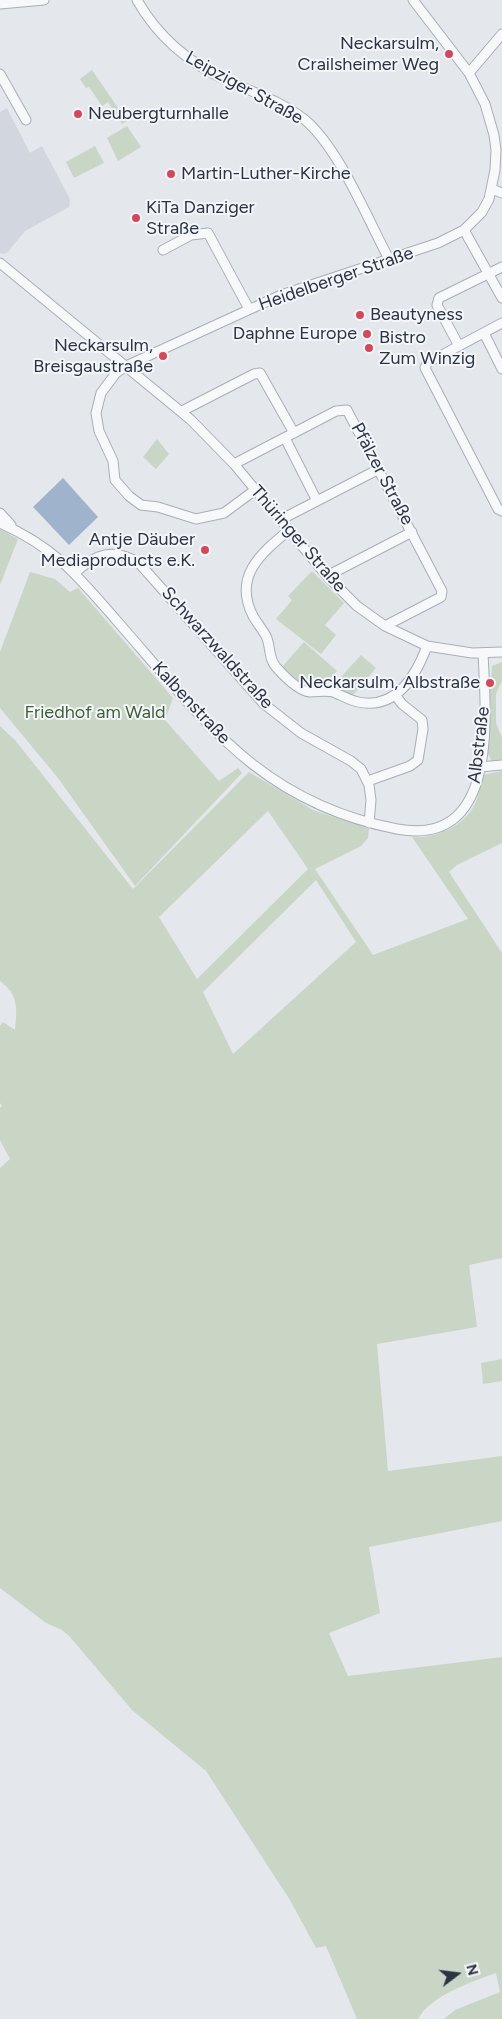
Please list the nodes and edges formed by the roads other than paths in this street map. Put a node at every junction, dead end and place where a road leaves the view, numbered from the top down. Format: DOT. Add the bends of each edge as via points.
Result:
graph roads {
  1 [pos="44,0"];
  2 [pos="137,0"];
  3 [pos="413,0"];
  4 [pos="0,4"];
  5 [pos="502,34"];
  6 [pos="468,73"];
  7 [pos="0,74"];
  8 [pos="26,120"];
  9 [pos="492,189"];
  10 [pos="502,193"];
  11 [pos="464,230"];
  12 [pos="163,250"];
  13 [pos="389,259"];
  14 [pos="0,263"];
  15 [pos="502,268"];
  16 [pos="490,273"];
  17 [pos="502,298"];
  18 [pos="249,309"];
  19 [pos="502,323"];
  20 [pos="484,333"];
  21 [pos="459,346"];
  22 [pos="126,366"];
  23 [pos="502,368"];
  24 [pos="182,411"];
  25 [pos="294,433"];
  26 [pos="284,438"];
  27 [pos="234,464"];
  28 [pos="379,469"];
  29 [pos="255,490"];
  30 [pos="317,501"];
  31 [pos="502,511"];
  32 [pos="0,513"];
  33 [pos="280,520"];
  34 [pos="0,523"];
  35 [pos="288,531"];
  36 [pos="19,532"];
  37 [pos="412,532"];
  38 [pos="76,573"];
  39 [pos="327,576"];
  40 [pos="384,626"];
  41 [pos="427,646"];
  42 [pos="502,652"];
  43 [pos="483,653"];
  44 [pos="395,695"];
  45 [pos="502,764"];
  46 [pos="480,767"];
  47 [pos="368,781"];
  48 [pos="369,823"];
  49 [pos="416,831"];
  1 -- 4 [label="street"];
  2 -- 13 [label="street, Leipziger Straße" via="160,34 188,59 227,81 280,104 299,115 319,133"];
  3 -- 6 [label="street, Heidelberger Straße"];
  5 -- 6 [label="street"];
  6 -- 9 [label="street, Heidelberger Straße" via="484,104 494,135 496,157"];
  7 -- 8 [label="street"];
  9 -- 10 [label="street"];
  9 -- 11 [label="street, Heidelberger Straße" via="482,212"];
  11 -- 13 [label="street, Heidelberger Straße" via="438,243"];
  11 -- 16 [label="street"];
  12 -- 18 [label="street" via="191,235 208,233"];
  13 -- 18 [label="street, Heidelberger Straße"];
  14 -- 22 [label="street, Thüringer Straße"];
  15 -- 16 [label="street"];
  16 -- 17 [label="street"];
  16 -- 21 [label="street" via="444,294 438,300"];
  18 -- 22 [label="street, Heidelberger Straße"];
  19 -- 20 [label="street"];
  20 -- 21 [label="street"];
  20 -- 23 [label="street"];
  21 -- 31 [label="street" via="427,363 425,370"];
  22 -- 24 [label="street, Thüringer Straße"];
  22 -- 29 [label="street, Heidelberger Straße" via="116,373 101,393 96,413 99,431 113,461 115,480 129,496 141,505 196,519 224,513"];
  24 -- 25 [label="street" via="260,373"];
  24 -- 27 [label="street, Thüringer Straße"];
  25 -- 26 [label="street, Pfälzer Straße"];
  25 -- 28 [label="street, Pfälzer Straße" via="340,409 347,410"];
  26 -- 27 [label="street, Pfälzer Straße"];
  26 -- 30 [label="street"];
  27 -- 29 [label="street, Thüringer Straße"];
  28 -- 30 [label="street"];
  28 -- 37 [label="street, Pfälzer Straße"];
  29 -- 33 [label="street, Thüringer Straße"];
  30 -- 33 [label="street"];
  32 -- 36 [label="street"];
  33 -- 35 [label="street, Thüringer Straße"];
  34 -- 36 [label="street, Kalbenstraße"];
  35 -- 39 [label="street, Thüringer Straße"];
  35 -- 44 [label="street" via="263,551 254,563 246,585 250,607 266,637 272,661 304,690 325,691 368,703"];
  36 -- 38 [label="street, Kalbenstraße" via="57,556"];
  37 -- 39 [label="street"];
  37 -- 40 [label="street, Pfälzer Straße" via="442,595"];
  38 -- 47 [label="street, Schwarzwaldstraße" via="91,559 109,554 124,555 139,562 260,700 301,733 357,765"];
  38 -- 48 [label="street, Kalbenstraße" via="178,692 246,761 297,795 331,811"];
  39 -- 40 [label="street, Thüringer Straße"];
  40 -- 41 [label="street, Thüringer Straße"];
  41 -- 43 [label="street, Thüringer Straße"];
  41 -- 44 [label="street" via="414,676"];
  42 -- 43 [label="street, Thüringer Straße"];
  43 -- 46 [label="street, Albstraße" via="485,707"];
  44 -- 47 [label="street" via="422,720 420,756 410,766"];
  45 -- 46 [label="street"];
  46 -- 49 [label="street, Albstraße" via="471,799 462,813 440,827"];
  47 -- 48 [label="street" via="371,800"];
  48 -- 49 [label="street, Kalbenstraße"];
}
